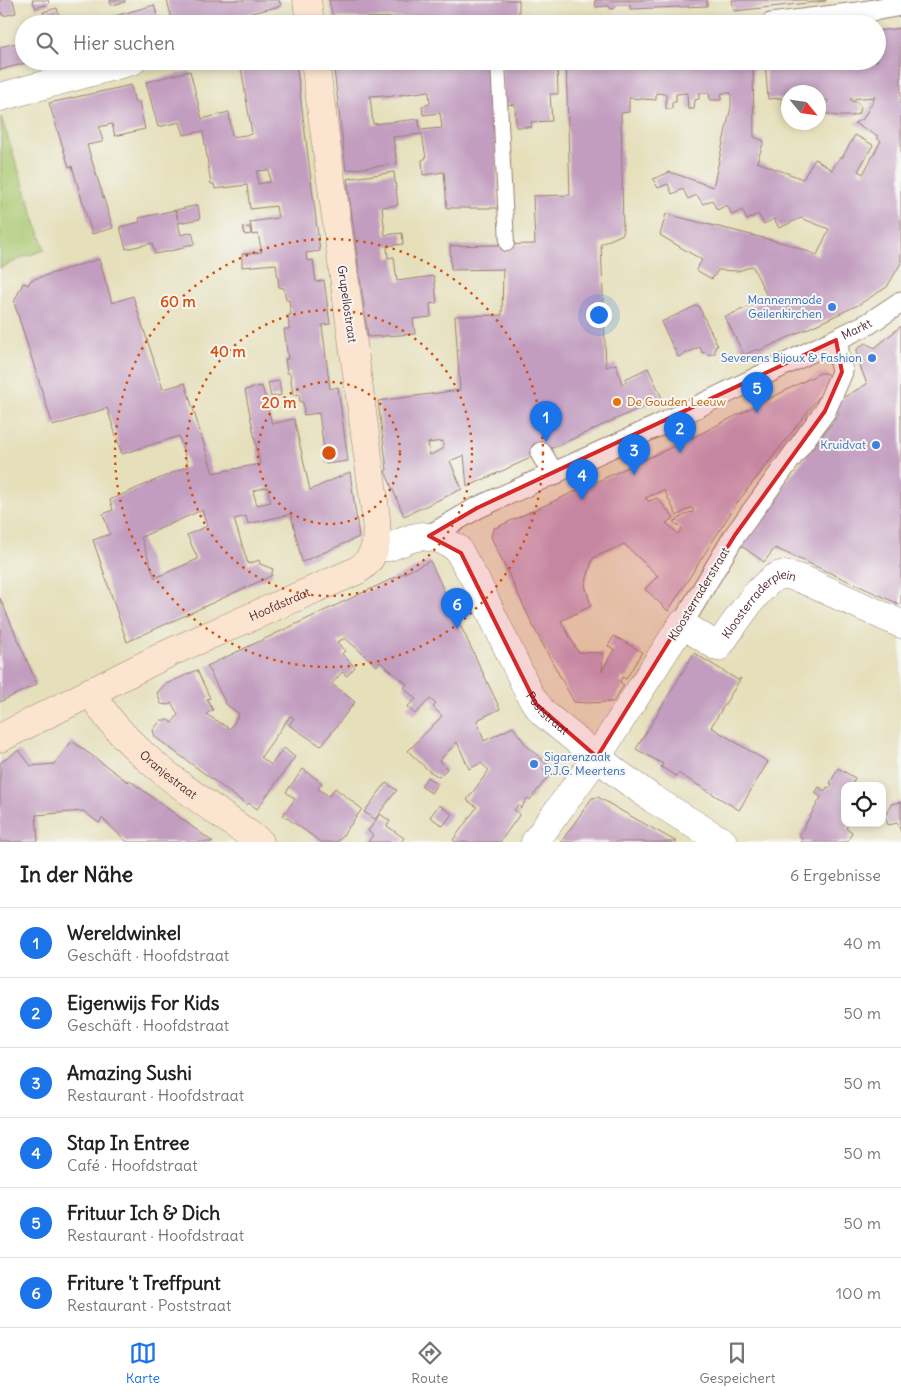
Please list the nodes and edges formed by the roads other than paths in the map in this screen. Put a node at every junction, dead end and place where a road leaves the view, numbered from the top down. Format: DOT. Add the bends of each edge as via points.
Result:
graph roads {
  1 [pos="307,0"];
  2 [pos="901,5"];
  3 [pos="309,15"];
  4 [pos="841,15"];
  5 [pos="99,70"];
  6 [pos="316,70"];
  7 [pos="498,70"];
  8 [pos="0,97"];
  9 [pos="507,244"];
  10 [pos="901,302"];
  11 [pos="836,340"];
  12 [pos="541,453"];
  13 [pos="554,475"];
  14 [pos="430,536"];
  15 [pos="376,547"];
  16 [pos="682,624"];
  17 [pos="901,624"];
  18 [pos="91,691"];
  19 [pos="0,738"];
  20 [pos="597,757"];
  21 [pos="720,841"];
  22 [pos="260,842"];
  23 [pos="535,842"];
  1 -- 3 [label="main road"];
  2 -- 4 [label="street"];
  5 -- 8 [label="street"];
  6 -- 15 [label="main road, Grupellostraat" via="374,501"];
  7 -- 9 [label="lane"];
  10 -- 11 [label="street, Markt"];
  11 -- 13 [label="street"];
  11 -- 16 [label="street, Kloosterraderstraat" via="842,372 825,411 735,535"];
  12 -- 13 [label="street"];
  13 -- 14 [label="street" via="477,508"];
  14 -- 15 [label="street" via="416,537 389,547"];
  14 -- 20 [label="street, Poststraat" via="449,543 461,553 536,704"];
  15 -- 18 [label="main road, Hoofdstraat" via="368,561 356,571"];
  16 -- 17 [label="street, Kloosterraderplein" via="718,647 758,592 770,580 782,575 804,580"];
  16 -- 20 [label="street, Kloosterraderstraat"];
  18 -- 19 [label="main road, Hoofdstraat"];
  18 -- 22 [label="main road, Oranjestraat" via="99,706 134,746 174,780"];
  20 -- 21 [label="street, Poststraat" via="653,799"];
  20 -- 23 [label="street, Kloosterraderstraat"];
}
